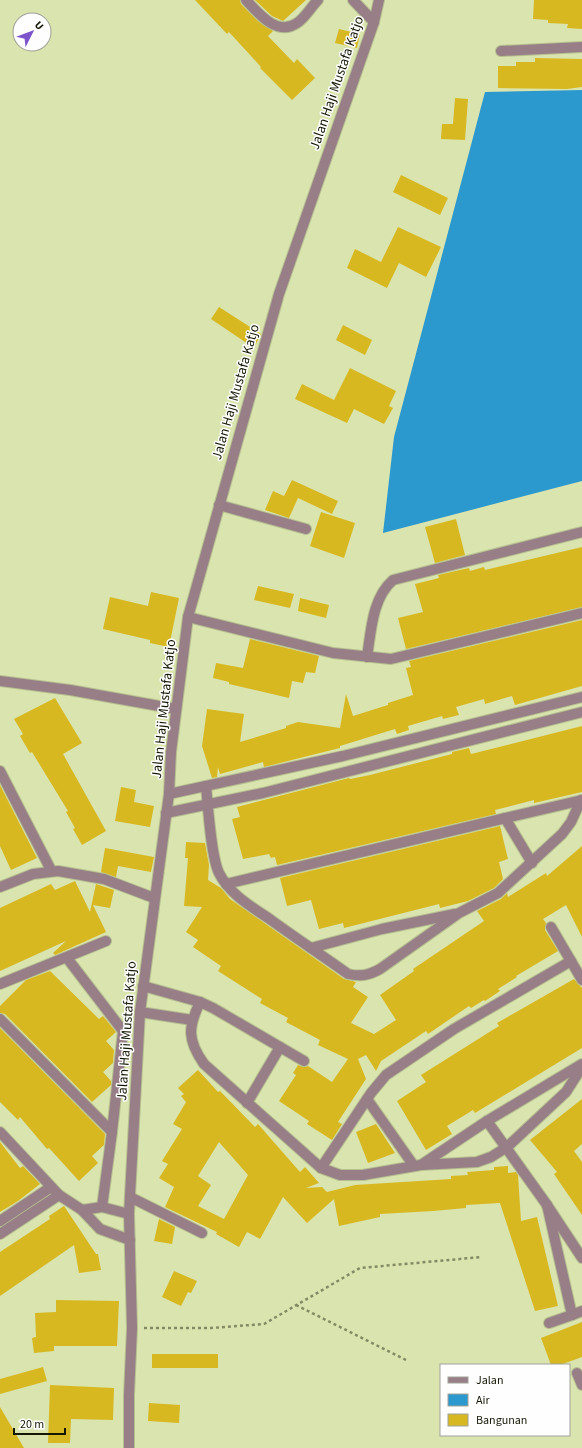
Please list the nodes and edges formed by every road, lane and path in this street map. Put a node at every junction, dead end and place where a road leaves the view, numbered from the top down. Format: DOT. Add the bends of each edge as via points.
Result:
graph roads {
  1 [pos="246,0"];
  2 [pos="318,0"];
  3 [pos="353,0"];
  4 [pos="379,0"];
  5 [pos="374,22"];
  6 [pos="582,46"];
  7 [pos="502,51"];
  8 [pos="219,505"];
  9 [pos="306,529"];
  10 [pos="582,532"];
  11 [pos="582,613"];
  12 [pos="188,617"];
  13 [pos="367,657"];
  14 [pos="0,681"];
  15 [pos="581,697"];
  16 [pos="176,709"];
  17 [pos="582,712"];
  18 [pos="0,771"];
  19 [pos="206,786"];
  20 [pos="169,794"];
  21 [pos="582,800"];
  22 [pos="208,804"];
  23 [pos="166,813"];
  24 [pos="505,818"];
  25 [pos="532,863"];
  26 [pos="51,870"];
  27 [pos="226,884"];
  28 [pos="0,887"];
  29 [pos="154,898"];
  30 [pos="459,913"];
  31 [pos="551,927"];
  32 [pos="106,941"];
  33 [pos="311,948"];
  34 [pos="67,958"];
  35 [pos="571,962"];
  36 [pos="582,980"];
  37 [pos="0,984"];
  38 [pos="143,986"];
  39 [pos="200,1002"];
  40 [pos="140,1012"];
  41 [pos="0,1018"];
  42 [pos="192,1020"];
  43 [pos="280,1047"];
  44 [pos="304,1061"];
  45 [pos="582,1065"];
  46 [pos="367,1099"];
  47 [pos="247,1103"];
  48 [pos="487,1121"];
  49 [pos="0,1132"];
  50 [pos="112,1132"];
  51 [pos="507,1147"];
  52 [pos="418,1165"];
  53 [pos="321,1168"];
  54 [pos="51,1187"];
  55 [pos="59,1195"];
  56 [pos="130,1197"];
  57 [pos="547,1205"];
  58 [pos="102,1207"];
  59 [pos="82,1210"];
  60 [pos="129,1214"];
  61 [pos="0,1221"];
  62 [pos="202,1233"];
  63 [pos="0,1234"];
  64 [pos="130,1240"];
  65 [pos="482,1257"];
  66 [pos="582,1258"];
  67 [pos="296,1305"];
  68 [pos="582,1311"];
  69 [pos="572,1314"];
  70 [pos="549,1323"];
  71 [pos="132,1328"];
  72 [pos="406,1360"];
  73 [pos="577,1373"];
  74 [pos="582,1385"];
  75 [pos="129,1448"];
  1 -- 2 [label="street" via="264,19 282,27 297,23"];
  3 -- 5 [label="street"];
  4 -- 5 [label="street, Jalan Haji Mustafa Katjo"];
  5 -- 8 [label="street, Jalan Haji Mustafa Katjo" via="279,294"];
  6 -- 7 [label="street"];
  8 -- 9 [label="street"];
  8 -- 12 [label="street, Jalan Haji Mustafa Katjo"];
  10 -- 13 [label="street" via="393,580 379,597"];
  11 -- 13 [label="street" via="403,657"];
  12 -- 13 [label="street" via="333,653"];
  12 -- 16 [label="street, Jalan Haji Mustafa Katjo"];
  14 -- 16 [label="street" via="70,690"];
  15 -- 19 [label="street" via="343,756"];
  16 -- 20 [label="street, Jalan Haji Mustafa Katjo"];
  17 -- 22 [label="street" via="262,793"];
  18 -- 26 [label="street"];
  19 -- 20 [label="street"];
  19 -- 22 [label="street"];
  20 -- 23 [label="street, Jalan Haji Mustafa Katjo"];
  21 -- 24 [label="street"];
  21 -- 25 [label="street" via="562,834"];
  22 -- 23 [label="street"];
  22 -- 27 [label="street" via="216,860"];
  23 -- 29 [label="street, Jalan Haji Mustafa Katjo"];
  24 -- 25 [label="street"];
  24 -- 27 [label="street"];
  25 -- 30 [label="street" via="498,893"];
  26 -- 28 [label="street" via="32,874"];
  26 -- 29 [label="street" via="104,879"];
  27 -- 33 [label="street" via="235,894"];
  29 -- 38 [label="street, Jalan Haji Mustafa Katjo"];
  30 -- 33 [label="street" via="382,929"];
  30 -- 33 [label="street" via="395,960 368,975 359,977 348,974"];
  31 -- 35 [label="street"];
  32 -- 34 [label="street"];
  34 -- 37 [label="street"];
  34 -- 50 [label="street" via="123,1028"];
  35 -- 36 [label="street"];
  35 -- 46 [label="street" via="454,1029 386,1075"];
  38 -- 39 [label="street"];
  38 -- 40 [label="street, Jalan Haji Mustafa Katjo"];
  39 -- 42 [label="street"];
  39 -- 43 [label="street"];
  40 -- 42 [label="street"];
  40 -- 56 [label="street, Jalan Haji Mustafa Katjo"];
  41 -- 50 [label="street"];
  42 -- 47 [label="street" via="192,1043 204,1064"];
  43 -- 44 [label="street"];
  43 -- 47 [label="street"];
  45 -- 48 [label="street"];
  45 -- 51 [label="street" via="566,1092"];
  46 -- 52 [label="street"];
  46 -- 53 [label="street"];
  47 -- 53 [label="street"];
  48 -- 51 [label="street"];
  48 -- 52 [label="street"];
  49 -- 54 [label="street"];
  50 -- 58 [label="street"];
  51 -- 52 [label="street" via="491,1158 477,1162"];
  51 -- 57 [label="street"];
  52 -- 53 [label="street" via="350,1176"];
  54 -- 55 [label="street"];
  54 -- 61 [label="street"];
  55 -- 59 [label="street"];
  55 -- 63 [label="street"];
  56 -- 60 [label="street, Jalan Haji Mustafa Katjo"];
  56 -- 62 [label="street"];
  57 -- 66 [label="street"];
  57 -- 69 [label="street"];
  58 -- 59 [label="street"];
  58 -- 60 [label="street"];
  59 -- 64 [label="street" via="100,1229"];
  60 -- 64 [label="street, Jalan Haji Mustafa Katjo"];
  64 -- 71 [label="street, Jalan Haji Mustafa Katjo"];
  65 -- 67 [label="path" via="360,1268"];
  67 -- 71 [label="path" via="264,1324 211,1328"];
  67 -- 72 [label="path"];
  68 -- 69 [label="street"];
  69 -- 70 [label="street"];
  71 -- 75 [label="street, Jalan Haji Mustafa Katjo"];
  73 -- 74 [label="street"];
}
